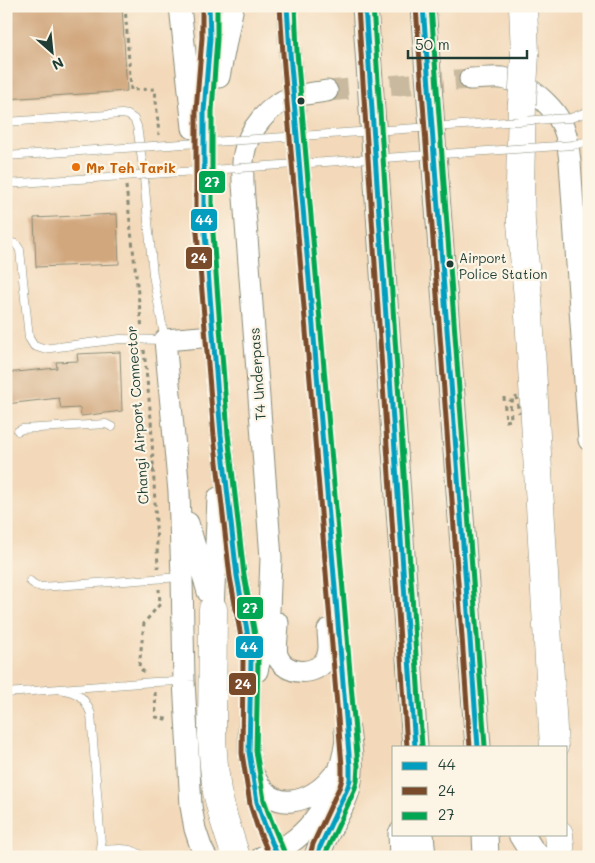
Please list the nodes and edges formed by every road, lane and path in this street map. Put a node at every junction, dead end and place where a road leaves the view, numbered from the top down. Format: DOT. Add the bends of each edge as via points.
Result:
graph roads {
  1 [pos="125,6"];
  2 [pos="180,6"];
  3 [pos="209,6"];
  4 [pos="233,6"];
  5 [pos="288,6"];
  6 [pos="365,6"];
  7 [pos="423,6"];
  8 [pos="523,6"];
  9 [pos="470,79"];
  10 [pos="326,91"];
  11 [pos="589,111"];
  12 [pos="6,122"];
  13 [pos="160,137"];
  14 [pos="589,141"];
  15 [pos="6,156"];
  16 [pos="204,158"];
  17 [pos="143,167"];
  18 [pos="6,184"];
  19 [pos="204,220"];
  20 [pos="6,241"];
  21 [pos="213,336"];
  22 [pos="144,340"];
  23 [pos="165,340"];
  24 [pos="516,396"];
  25 [pos="504,397"];
  26 [pos="510,401"];
  27 [pos="520,413"];
  28 [pos="112,426"];
  29 [pos="18,431"];
  30 [pos="221,435"];
  31 [pos="589,440"];
  32 [pos="143,468"];
  33 [pos="154,468"];
  34 [pos="179,492"];
  35 [pos="329,513"];
  36 [pos="271,558"];
  37 [pos="182,577"];
  38 [pos="159,578"];
  39 [pos="30,581"];
  40 [pos="213,609"];
  41 [pos="471,653"];
  42 [pos="154,682"];
  43 [pos="184,682"];
  44 [pos="59,689"];
  45 [pos="6,693"];
  46 [pos="250,704"];
  47 [pos="172,721"];
  48 [pos="348,730"];
  49 [pos="415,746"];
  50 [pos="478,746"];
  51 [pos="496,746"];
  52 [pos="554,746"];
  53 [pos="342,761"];
  54 [pos="252,770"];
  55 [pos="401,836"];
  56 [pos="421,836"];
  57 [pos="485,836"];
  58 [pos="522,836"];
  59 [pos="559,836"];
  60 [pos="102,853"];
  61 [pos="272,855"];
  62 [pos="144,857"];
  63 [pos="206,857"];
  64 [pos="236,857"];
  65 [pos="318,857"];
  66 [pos="402,857"];
  67 [pos="423,857"];
  68 [pos="486,857"];
  69 [pos="538,857"];
  70 [pos="561,857"];
  1 -- 13 [label="path" via="131,90 155,89"];
  2 -- 19 [label="main road"];
  3 -- 16 [label="main road"];
  4 -- 16 [label="main road"];
  5 -- 35 [label="main road, bridge"];
  6 -- 49 [label="highway"];
  7 -- 41 [label="highway"];
  8 -- 52 [label="highway, bridge" via="521,223"];
  9 -- 31 [label="main road" via="502,78 518,82 551,107 566,135"];
  10 -- 36 [label="main road, T4 Underpass" via="290,98 276,106 256,126 244,154 243,184"];
  11 -- 15 [label="lane, bridge" via="570,118"];
  12 -- 17 [label="lane" via="128,115 137,126"];
  14 -- 18 [label="lane, bridge"];
  16 -- 19 [label="main road"];
  17 -- 22 [label="path, Changi Airport Connector" via="124,169"];
  17 -- 23 [label="lane" via="153,275"];
  19 -- 21 [label="main road"];
  20 -- 22 [label="lane" via="16,244 20,250 29,338 34,346"];
  21 -- 23 [label="main road"];
  21 -- 30 [label="main road"];
  22 -- 23 [label="lane"];
  22 -- 33 [label="path, Changi Airport Connector"];
  23 -- 34 [label="main road"];
  24 -- 27 [label="path, bridge"];
  25 -- 26 [label="path" via="506,421 512,420"];
  28 -- 29 [label="lane"];
  30 -- 40 [label="main road"];
  30 -- 46 [label="main road" via="237,576 251,660"];
  32 -- 33 [label="path"];
  33 -- 38 [label="path, Changi Airport Connector"];
  34 -- 37 [label="main road"];
  34 -- 40 [label="main road"];
  35 -- 36 [label="main road" via="326,610 329,650 325,661 316,668 298,672 288,669 278,656"];
  35 -- 48 [label="main road"];
  36 -- 46 [label="main road, T4 Underpass" via="265,638"];
  37 -- 38 [label="lane"];
  37 -- 43 [label="main road"];
  38 -- 39 [label="lane" via="40,587"];
  38 -- 42 [label="path, Changi Airport Connector" via="160,604 144,623 139,667"];
  40 -- 64 [label="highway" via="214,766 217,792"];
  41 -- 50 [label="highway"];
  41 -- 51 [label="highway"];
  42 -- 43 [label="lane"];
  42 -- 44 [label="lane"];
  42 -- 47 [label="path" via="156,717"];
  43 -- 63 [label="main road" via="191,806 195,829"];
  44 -- 45 [label="lane"];
  44 -- 60 [label="lane" via="81,696 91,714"];
  46 -- 54 [label="main road"];
  48 -- 53 [label="main road"];
  48 -- 65 [label="highway" via="350,780"];
  53 -- 54 [label="main road" via="332,778 301,800 279,800 268,795"];
  53 -- 61 [label="main road" via="324,805 314,819 302,833"];
  54 -- 61 [label="main road"];
  55 -- 66 [label="highway"];
  56 -- 67 [label="highway"];
  57 -- 68 [label="highway"];
  58 -- 69 [label="highway"];
  59 -- 70 [label="highway"];
  60 -- 62 [label="lane" via="128,849"];
}
